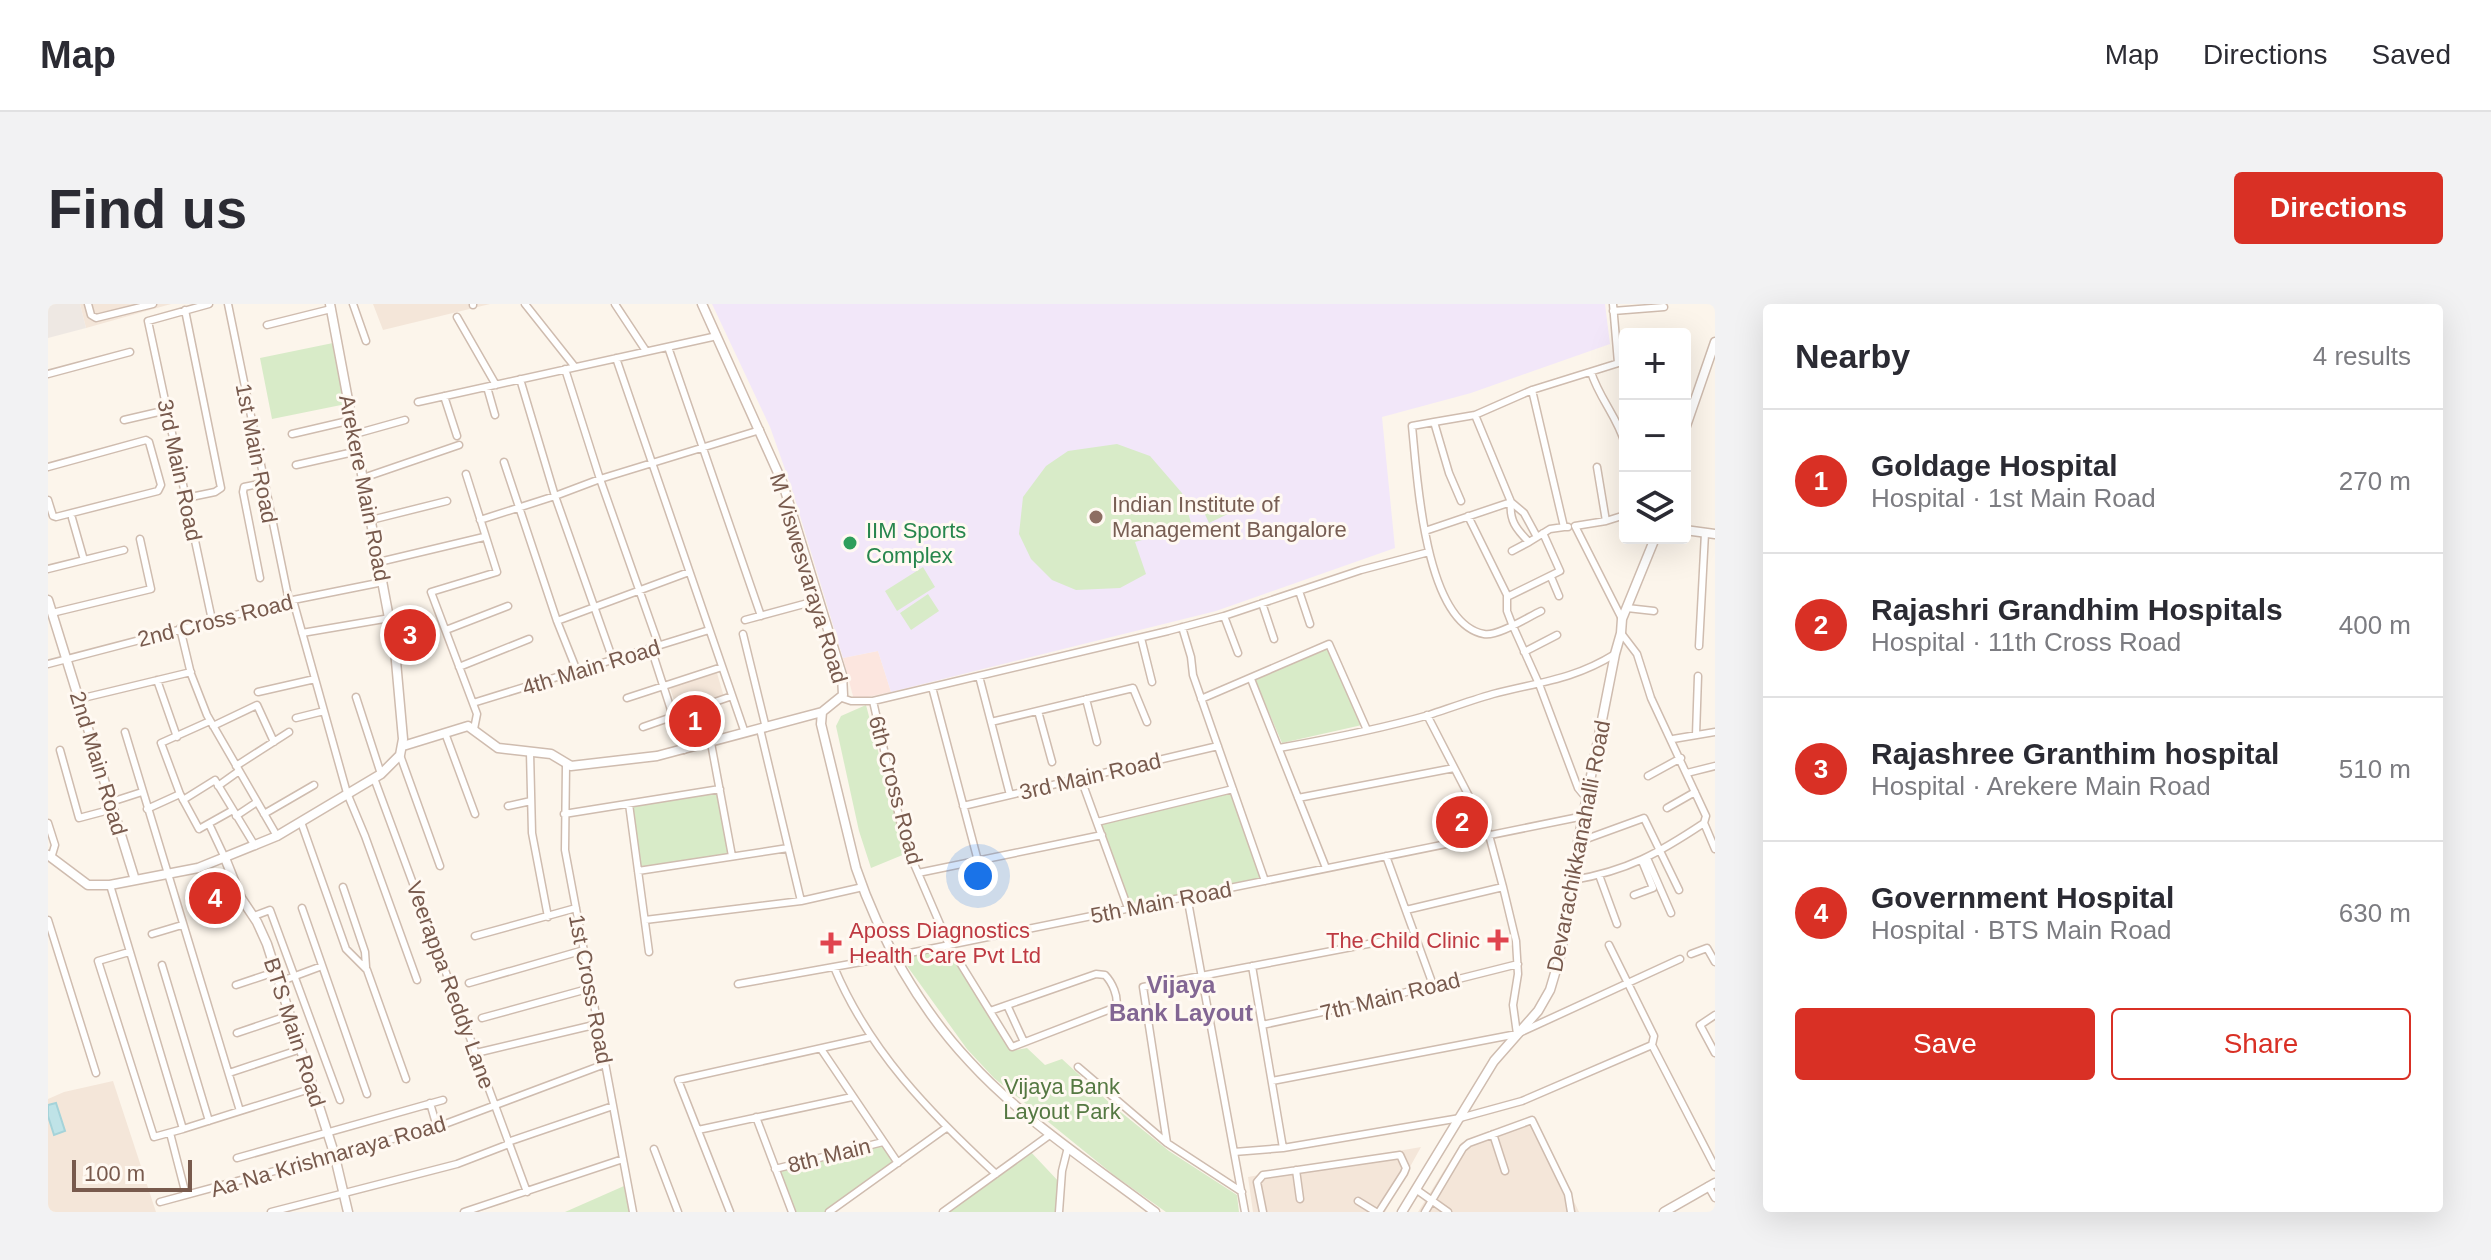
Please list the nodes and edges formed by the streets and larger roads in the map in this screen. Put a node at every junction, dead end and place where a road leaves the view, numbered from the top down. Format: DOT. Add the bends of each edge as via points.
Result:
graph roads {
  1 [pos="88,304"];
  2 [pos="153,304"];
  3 [pos="209,304"];
  4 [pos="228,304"];
  5 [pos="353,304"];
  6 [pos="525,304"];
  7 [pos="615,304"];
  8 [pos="702,304"];
  9 [pos="331,307"];
  10 [pos="1664,307"];
  11 [pos="1613,308"];
  12 [pos="185,310"];
  13 [pos="457,317"];
  14 [pos="267,325"];
  15 [pos="717,336"];
  16 [pos="366,341"];
  17 [pos="1715,342"];
  18 [pos="1619,344"];
  19 [pos="668,347"];
  20 [pos="646,351"];
  21 [pos="130,352"];
  22 [pos="616,358"];
  23 [pos="1619,363"];
  24 [pos="575,367"];
  25 [pos="565,369"];
  26 [pos="1715,370"];
  27 [pos="1705,371"];
  28 [pos="1591,372"];
  29 [pos="48,374"];
  30 [pos="520,379"];
  31 [pos="496,385"];
  32 [pos="487,387"];
  33 [pos="1532,390"];
  34 [pos="444,396"];
  35 [pos="418,402"];
  36 [pos="1691,404"];
  37 [pos="167,410"];
  38 [pos="495,415"];
  39 [pos="1475,415"];
  40 [pos="124,420"];
  41 [pos="352,420"];
  42 [pos="405,420"];
  43 [pos="1434,422"];
  44 [pos="1619,429"];
  45 [pos="760,430"];
  46 [pos="292,434"];
  47 [pos="355,434"];
  48 [pos="457,436"];
  49 [pos="459,445"];
  50 [pos="702,447"];
  51 [pos="358,451"];
  52 [pos="504,462"];
  53 [pos="652,463"];
  54 [pos="296,465"];
  55 [pos="48,467"];
  56 [pos="1597,467"];
  57 [pos="466,474"];
  58 [pos="363,478"];
  59 [pos="600,479"];
  60 [pos="263,483"];
  61 [pos="555,496"];
  62 [pos="186,498"];
  63 [pos="48,501"];
  64 [pos="447,501"];
  65 [pos="1461,501"];
  66 [pos="1511,502"];
  67 [pos="519,508"];
  68 [pos="1468,516"];
  69 [pos="1619,517"];
  70 [pos="72,518"];
  71 [pos="371,520"];
  72 [pos="480,520"];
  73 [pos="1606,521"];
  74 [pos="1575,526"];
  75 [pos="1564,527"];
  76 [pos="1425,531"];
  77 [pos="1710,533"];
  78 [pos="1540,535"];
  79 [pos="484,537"];
  80 [pos="140,539"];
  81 [pos="1529,542"];
  82 [pos="1653,544"];
  83 [pos="124,550"];
  84 [pos="1512,551"];
  85 [pos="1429,552"];
  86 [pos="84,560"];
  87 [pos="379,562"];
  88 [pos="48,569"];
  89 [pos="689,572"];
  90 [pos="1551,577"];
  91 [pos="260,578"];
  92 [pos="383,582"];
  93 [pos="639,590"];
  94 [pos="1299,591"];
  95 [pos="1559,596"];
  96 [pos="1507,597"];
  97 [pos="48,600"];
  98 [pos="291,600"];
  99 [pos="819,600"];
  100 [pos="1262,603"];
  101 [pos="508,606"];
  102 [pos="592,607"];
  103 [pos="1627,608"];
  104 [pos="1541,611"];
  105 [pos="1654,611"];
  106 [pos="52,613"];
  107 [pos="761,616"];
  108 [pos="1224,616"];
  109 [pos="390,618"];
  110 [pos="1622,619"];
  111 [pos="212,620"];
  112 [pos="745,620"];
  113 [pos="557,621"];
  114 [pos="1310,624"];
  115 [pos="1512,624"];
  116 [pos="52,625"];
  117 [pos="1182,627"];
  118 [pos="180,628"];
  119 [pos="446,630"];
  120 [pos="709,630"];
  121 [pos="302,633"];
  122 [pos="1621,633"];
  123 [pos="743,634"];
  124 [pos="1557,635"];
  125 [pos="1141,638"];
  126 [pos="529,639"];
  127 [pos="1274,639"];
  128 [pos="1699,646"];
  129 [pos="655,647"];
  130 [pos="1524,652"];
  131 [pos="1238,653"];
  132 [pos="1615,654"];
  133 [pos="66,658"];
  134 [pos="613,660"];
  135 [pos="48,664"];
  136 [pos="459,667"];
  137 [pos="722,667"];
  138 [pos="577,671"];
  139 [pos="191,672"];
  140 [pos="979,676"];
  141 [pos="1698,676"];
  142 [pos="315,679"];
  143 [pos="1251,679"];
  144 [pos="157,680"];
  145 [pos="1152,682"];
  146 [pos="1539,684"];
  147 [pos="664,686"];
  148 [pos="932,687"];
  149 [pos="258,692"];
  150 [pos="732,696"];
  151 [pos="356,697"];
  152 [pos="627,698"];
  153 [pos="842,698"];
  154 [pos="79,699"];
  155 [pos="1086,699"];
  156 [pos="1201,699"];
  157 [pos="873,701"];
  158 [pos="473,703"];
  159 [pos="324,711"];
  160 [pos="1038,711"];
  161 [pos="822,712"];
  162 [pos="1427,715"];
  163 [pos="674,717"];
  164 [pos="296,718"];
  165 [pos="991,722"];
  166 [pos="1147,722"];
  167 [pos="212,724"];
  168 [pos="643,727"];
  169 [pos="474,729"];
  170 [pos="763,729"];
  171 [pos="1367,730"];
  172 [pos="125,732"];
  173 [pos="289,732"];
  174 [pos="1715,732"];
  175 [pos="445,733"];
  176 [pos="745,734"];
  177 [pos="1696,735"];
  178 [pos="177,737"];
  179 [pos="1673,739"];
  180 [pos="274,742"];
  181 [pos="1097,742"];
  182 [pos="711,743"];
  183 [pos="1218,746"];
  184 [pos="1279,748"];
  185 [pos="60,750"];
  186 [pos="402,750"];
  187 [pos="684,750"];
  188 [pos="530,752"];
  189 [pos="1681,758"];
  190 [pos="1052,762"];
  191 [pos="566,765"];
  192 [pos="1715,766"];
  193 [pos="1454,768"];
  194 [pos="237,769"];
  195 [pos="1687,773"];
  196 [pos="377,776"];
  197 [pos="1648,776"];
  198 [pos="1081,779"];
  199 [pos="314,785"];
  200 [pos="218,786"];
  201 [pos="720,789"];
  202 [pos="1233,789"];
  203 [pos="142,792"];
  204 [pos="1695,792"];
  205 [pos="347,793"];
  206 [pos="1010,795"];
  207 [pos="182,797"];
  208 [pos="1298,798"];
  209 [pos="1587,799"];
  210 [pos="531,801"];
  211 [pos="257,802"];
  212 [pos="629,804"];
  213 [pos="112,806"];
  214 [pos="508,806"];
  215 [pos="963,806"];
  216 [pos="1667,808"];
  217 [pos="147,809"];
  218 [pos="235,813"];
  219 [pos="1715,813"];
  220 [pos="264,814"];
  221 [pos="475,814"];
  222 [pos="564,814"];
  223 [pos="1584,816"];
  224 [pos="1705,819"];
  225 [pos="301,822"];
  226 [pos="1097,822"];
  227 [pos="48,823"];
  228 [pos="209,824"];
  229 [pos="1102,835"];
  230 [pos="1489,835"];
  231 [pos="277,836"];
  232 [pos="1578,842"];
  233 [pos="255,846"];
  234 [pos="788,848"];
  235 [pos="1715,849"];
  236 [pos="1660,851"];
  237 [pos="50,855"];
  238 [pos="732,856"];
  239 [pos="1386,856"];
  240 [pos="225,858"];
  241 [pos="1645,859"];
  242 [pos="978,861"];
  243 [pos="440,866"];
  244 [pos="1326,868"];
  245 [pos="638,871"];
  246 [pos="918,873"];
  247 [pos="1599,875"];
  248 [pos="167,876"];
  249 [pos="135,880"];
  250 [pos="1573,880"];
  251 [pos="1265,881"];
  252 [pos="110,885"];
  253 [pos="343,887"];
  254 [pos="863,887"];
  255 [pos="1503,887"];
  256 [pos="1679,890"];
  257 [pos="1634,895"];
  258 [pos="1187,896"];
  259 [pos="801,901"];
  260 [pos="302,908"];
  261 [pos="576,908"];
  262 [pos="1128,908"];
  263 [pos="1406,910"];
  264 [pos="1671,913"];
  265 [pos="254,916"];
  266 [pos="548,917"];
  267 [pos="48,920"];
  268 [pos="645,920"];
  269 [pos="1617,924"];
  270 [pos="182,925"];
  271 [pos="49,929"];
  272 [pos="152,934"];
  273 [pos="1415,935"];
  274 [pos="475,936"];
  275 [pos="949,945"];
  276 [pos="1609,945"];
  277 [pos="584,950"];
  278 [pos="129,952"];
  279 [pos="649,952"];
  280 [pos="1691,954"];
  281 [pos="895,956"];
  282 [pos="1680,959"];
  283 [pos="1715,962"];
  284 [pos="1518,964"];
  285 [pos="162,965"];
  286 [pos="322,966"];
  287 [pos="1252,966"];
  288 [pos="366,967"];
  289 [pos="834,967"];
  290 [pos="275,972"];
  291 [pos="295,976"];
  292 [pos="1200,976"];
  293 [pos="417,980"];
  294 [pos="279,982"];
  295 [pos="1628,982"];
  296 [pos="469,983"];
  297 [pos="738,984"];
  298 [pos="236,985"];
  299 [pos="1433,985"];
  300 [pos="591,988"];
  301 [pos="1007,1005"];
  302 [pos="990,1011"];
  303 [pos="290,1015"];
  304 [pos="1715,1015"];
  305 [pos="482,1018"];
  306 [pos="598,1024"];
  307 [pos="1262,1025"];
  308 [pos="237,1033"];
  309 [pos="1517,1034"];
  310 [pos="871,1037"];
  311 [pos="1024,1042"];
  312 [pos="1652,1045"];
  313 [pos="301,1049"];
  314 [pos="821,1049"];
  315 [pos="476,1053"];
  316 [pos="1715,1053"];
  317 [pos="605,1064"];
  318 [pos="1078,1067"];
  319 [pos="96,1073"];
  320 [pos="229,1073"];
  321 [pos="406,1079"];
  322 [pos="1272,1081"];
  323 [pos="313,1088"];
  324 [pos="367,1094"];
  325 [pos="852,1097"];
  326 [pos="340,1100"];
  327 [pos="443,1100"];
  328 [pos="430,1103"];
  329 [pos="496,1106"];
  330 [pos="613,1106"];
  331 [pos="240,1111"];
  332 [pos="756,1117"];
  333 [pos="1460,1118"];
  334 [pos="209,1121"];
  335 [pos="437,1127"];
  336 [pos="946,1128"];
  337 [pos="183,1129"];
  338 [pos="698,1130"];
  339 [pos="327,1131"];
  340 [pos="170,1133"];
  341 [pos="1051,1134"];
  342 [pos="1493,1134"];
  343 [pos="883,1142"];
  344 [pos="509,1143"];
  345 [pos="1167,1143"];
  346 [pos="1068,1147"];
  347 [pos="1283,1148"];
  348 [pos="654,1149"];
  349 [pos="1234,1152"];
  350 [pos="334,1153"];
  351 [pos="237,1158"];
  352 [pos="623,1159"];
  353 [pos="898,1163"];
  354 [pos="1715,1167"];
  355 [pos="775,1169"];
  356 [pos="1296,1170"];
  357 [pos="1505,1171"];
  358 [pos="996,1174"];
  359 [pos="1712,1184"];
  360 [pos="1417,1190"];
  361 [pos="344,1191"];
  362 [pos="527,1192"];
  363 [pos="1242,1192"];
  364 [pos="186,1195"];
  365 [pos="1715,1198"];
  366 [pos="1300,1199"];
  367 [pos="1358,1201"];
  368 [pos="1432,1201"];
  369 [pos="160,1202"];
  370 [pos="1679,1208"];
  371 [pos="271,1212"];
  372 [pos="348,1212"];
  373 [pos="464,1212"];
  374 [pos="633,1212"];
  375 [pos="678,1212"];
  376 [pos="730,1212"];
  377 [pos="792,1212"];
  378 [pos="829,1212"];
  379 [pos="943,1212"];
  380 [pos="1059,1212"];
  381 [pos="1155,1212"];
  382 [pos="1245,1212"];
  383 [pos="1263,1212"];
  384 [pos="1378,1212"];
  385 [pos="1402,1212"];
  386 [pos="1425,1212"];
  387 [pos="1448,1212"];
  388 [pos="1571,1212"];
  389 [pos="1664,1212"];
  1 -- 2 [label="street" via="96,318"];
  3 -- 12 [label="street"];
  4 -- 60 [label="street, 1st Main Road"];
  5 -- 16 [label="street"];
  6 -- 24 [label="street"];
  7 -- 20 [label="street"];
  8 -- 15 [label="street, M Viswesvaraya Road"];
  9 -- 14 [label="street"];
  9 -- 41 [label="street, Arekere Main Road"];
  10 -- 11 [label="street"];
  11 -- 18 [label="street"];
  12 -- 37 [label="street, 3rd Main Road" via="148,321"];
  12 -- 62 [label="street" via="221,488"];
  13 -- 31 [label="street"];
  15 -- 19 [label="street"];
  15 -- 45 [label="street, M Viswesvaraya Road"];
  17 -- 27 [label="street"];
  19 -- 20 [label="street"];
  19 -- 50 [label="street"];
  20 -- 22 [label="street"];
  21 -- 29 [label="street"];
  22 -- 24 [label="street"];
  22 -- 53 [label="street"];
  23 -- 28 [label="street"];
  24 -- 25 [label="street"];
  25 -- 30 [label="street"];
  25 -- 59 [label="street"];
  26 -- 27 [label="street"];
  27 -- 36 [label="street"];
  28 -- 33 [label="street"];
  28 -- 44 [label="street"];
  30 -- 31 [label="street"];
  30 -- 61 [label="street"];
  31 -- 32 [label="street"];
  32 -- 34 [label="street"];
  32 -- 38 [label="street"];
  33 -- 39 [label="street"];
  33 -- 75 [label="street"];
  34 -- 35 [label="street"];
  34 -- 48 [label="street"];
  37 -- 40 [label="street"];
  37 -- 62 [label="street, 3rd Main Road"];
  39 -- 43 [label="street"];
  39 -- 66 [label="street"];
  41 -- 46 [label="street"];
  41 -- 47 [label="street, Arekere Main Road"];
  42 -- 47 [label="street"];
  43 -- 65 [label="street"];
  43 -- 76 [label="street" via="1412,426"];
  45 -- 50 [label="street"];
  45 -- 99 [label="street, M Viswesvaraya Road" via="783,484"];
  47 -- 51 [label="street, Arekere Main Road"];
  49 -- 58 [label="street"];
  50 -- 53 [label="street"];
  50 -- 107 [label="street"];
  51 -- 54 [label="street"];
  51 -- 58 [label="street, Arekere Main Road"];
  52 -- 67 [label="street"];
  53 -- 59 [label="street"];
  53 -- 89 [label="street"];
  55 -- 63 [label="street" via="146,440 161,485 158,491 56,517"];
  56 -- 73 [label="street"];
  57 -- 72 [label="street"];
  58 -- 71 [label="street, Arekere Main Road"];
  59 -- 61 [label="street"];
  59 -- 93 [label="street"];
  60 -- 91 [label="street" via="244,487 243,492"];
  60 -- 98 [label="street, 1st Main Road"];
  61 -- 67 [label="street"];
  61 -- 102 [label="street"];
  62 -- 111 [label="street, 3rd Main Road"];
  64 -- 71 [label="street"];
  66 -- 68 [label="street"];
  66 -- 78 [label="street"];
  66 -- 81 [label="street" via="1509,516"];
  67 -- 72 [label="street"];
  67 -- 113 [label="street"];
  68 -- 76 [label="street"];
  68 -- 96 [label="street"];
  69 -- 73 [label="street"];
  70 -- 86 [label="street"];
  71 -- 87 [label="street, Arekere Main Road"];
  72 -- 79 [label="street"];
  73 -- 74 [label="street"];
  74 -- 75 [label="street"];
  74 -- 110 [label="street"];
  75 -- 78 [label="street"];
  76 -- 85 [label="street"];
  77 -- 128 [label="street"];
  78 -- 81 [label="street"];
  78 -- 90 [label="street" via="1560,567"];
  79 -- 87 [label="street"];
  79 -- 119 [label="street" via="497,572 431,592"];
  80 -- 106 [label="street" via="151,589"];
  81 -- 84 [label="street"];
  82 -- 103 [label="street, Devarachikkanahalli Road"];
  83 -- 86 [label="street"];
  85 -- 94 [label="street"];
  85 -- 115 [label="street" via="1436,580 1460,619 1486,635"];
  86 -- 88 [label="street"];
  87 -- 92 [label="street, Arekere Main Road"];
  89 -- 93 [label="street"];
  89 -- 120 [label="street"];
  90 -- 95 [label="street"];
  90 -- 96 [label="street"];
  92 -- 98 [label="street, 2nd Cross Road"];
  92 -- 109 [label="street, Arekere Main Road"];
  93 -- 102 [label="street"];
  93 -- 129 [label="street"];
  94 -- 100 [label="street"];
  94 -- 114 [label="street"];
  96 -- 115 [label="street"];
  97 -- 106 [label="street, 2nd Main Road"];
  98 -- 111 [label="street, 2nd Cross Road"];
  98 -- 121 [label="street, 1st Main Road"];
  99 -- 107 [label="street"];
  99 -- 153 [label="street, M Viswesvaraya Road" via="842,675"];
  100 -- 108 [label="street"];
  100 -- 127 [label="street"];
  101 -- 119 [label="street"];
  102 -- 113 [label="street"];
  102 -- 134 [label="street"];
  103 -- 105 [label="street"];
  103 -- 110 [label="street, Devarachikkanahalli Road"];
  104 -- 115 [label="street"];
  106 -- 116 [label="street, 2nd Main Road"];
  107 -- 112 [label="street"];
  108 -- 117 [label="street"];
  108 -- 131 [label="street"];
  109 -- 121 [label="street"];
  109 -- 186 [label="street, Arekere Main Road"];
  110 -- 122 [label="street, Devarachikkanahalli Road"];
  111 -- 118 [label="street, 2nd Cross Road"];
  113 -- 138 [label="street"];
  115 -- 130 [label="street"];
  116 -- 133 [label="street, 2nd Main Road"];
  117 -- 125 [label="street"];
  117 -- 156 [label="street"];
  118 -- 133 [label="street, 2nd Cross Road"];
  118 -- 139 [label="street"];
  119 -- 136 [label="street"];
  120 -- 129 [label="street, 4th Main Road"];
  120 -- 137 [label="street"];
  121 -- 142 [label="street, 1st Main Road"];
  122 -- 132 [label="street, Devarachikkanahalli Road"];
  122 -- 179 [label="street" via="1637,654 1651,698"];
  123 -- 170 [label="street"];
  124 -- 130 [label="street"];
  125 -- 140 [label="street"];
  125 -- 145 [label="street"];
  126 -- 136 [label="street"];
  129 -- 134 [label="street, 4th Main Road"];
  129 -- 147 [label="street"];
  130 -- 146 [label="street"];
  132 -- 146 [label="street" via="1591,669"];
  132 -- 209 [label="street, Devarachikkanahalli Road"];
  133 -- 135 [label="street, 2nd Cross Road"];
  133 -- 154 [label="street, 2nd Main Road"];
  134 -- 138 [label="street, 4th Main Road"];
  136 -- 158 [label="street"];
  137 -- 147 [label="street"];
  137 -- 150 [label="street"];
  138 -- 158 [label="street, 4th Main Road"];
  139 -- 144 [label="street"];
  139 -- 167 [label="street"];
  140 -- 148 [label="street"];
  140 -- 165 [label="street"];
  141 -- 177 [label="street"];
  142 -- 149 [label="street"];
  142 -- 159 [label="street, 1st Main Road"];
  143 -- 156 [label="street"];
  143 -- 171 [label="street" via="1329,644"];
  143 -- 184 [label="street"];
  144 -- 154 [label="street"];
  144 -- 178 [label="street"];
  146 -- 162 [label="street"];
  146 -- 209 [label="street" via="1578,788"];
  147 -- 152 [label="street"];
  147 -- 163 [label="street"];
  148 -- 157 [label="street"];
  148 -- 215 [label="street"];
  150 -- 163 [label="street"];
  150 -- 176 [label="street"];
  151 -- 196 [label="street, Veerappa Reddy Lane"];
  153 -- 157 [label="street"];
  153 -- 161 [label="street, M Viswesvaraya Road"];
  154 -- 213 [label="street, 2nd Main Road"];
  155 -- 160 [label="street"];
  155 -- 166 [label="street" via="1133,688"];
  155 -- 181 [label="street"];
  156 -- 183 [label="street"];
  157 -- 246 [label="street, 6th Cross Road" via="905,843"];
  158 -- 169 [label="street"];
  159 -- 164 [label="street"];
  159 -- 205 [label="street, 1st Main Road"];
  160 -- 165 [label="street"];
  160 -- 190 [label="street"];
  161 -- 170 [label="street"];
  161 -- 254 [label="street, M Viswesvaraya Road"];
  162 -- 171 [label="street"];
  162 -- 193 [label="street"];
  163 -- 168 [label="street"];
  163 -- 187 [label="street"];
  165 -- 206 [label="street"];
  167 -- 178 [label="street"];
  167 -- 180 [label="street" via="257,705"];
  167 -- 194 [label="street"];
  169 -- 175 [label="street"];
  169 -- 188 [label="street" via="498,748"];
  170 -- 176 [label="street"];
  170 -- 234 [label="street"];
  171 -- 184 [label="street"];
  172 -- 203 [label="street"];
  173 -- 180 [label="street"];
  174 -- 177 [label="street"];
  175 -- 186 [label="street"];
  175 -- 221 [label="street"];
  176 -- 182 [label="street"];
  177 -- 179 [label="street"];
  178 -- 207 [label="street" via="161,743"];
  179 -- 189 [label="street"];
  180 -- 194 [label="street"];
  182 -- 187 [label="street"];
  182 -- 201 [label="street"];
  183 -- 198 [label="street, 3rd Main Road"];
  183 -- 202 [label="street"];
  184 -- 208 [label="street"];
  185 -- 213 [label="street" via="79,818"];
  186 -- 196 [label="street"];
  186 -- 243 [label="street"];
  187 -- 191 [label="street"];
  188 -- 191 [label="street" via="551,754"];
  188 -- 210 [label="street"];
  189 -- 195 [label="street"];
  189 -- 197 [label="street"];
  191 -- 222 [label="street, 1st Cross Road"];
  192 -- 195 [label="street"];
  193 -- 208 [label="street"];
  193 -- 230 [label="street"];
  194 -- 200 [label="street"];
  194 -- 211 [label="street"];
  195 -- 204 [label="street"];
  196 -- 205 [label="street"];
  196 -- 315 [label="street, Veerappa Reddy Lane"];
  198 -- 206 [label="street, 3rd Main Road"];
  198 -- 226 [label="street"];
  199 -- 220 [label="street"];
  200 -- 207 [label="street" via="215,780"];
  200 -- 218 [label="street"];
  201 -- 212 [label="street"];
  201 -- 238 [label="street"];
  202 -- 226 [label="street"];
  202 -- 251 [label="street"];
  203 -- 213 [label="street"];
  203 -- 217 [label="street"];
  204 -- 216 [label="street"];
  204 -- 224 [label="street"];
  205 -- 225 [label="street"];
  205 -- 293 [label="street, 1st Main Road"];
  206 -- 215 [label="street, 3rd Main Road"];
  207 -- 217 [label="street"];
  207 -- 228 [label="street" via="199,829"];
  208 -- 244 [label="street"];
  209 -- 223 [label="street, Devarachikkanahalli Road"];
  210 -- 214 [label="street"];
  210 -- 266 [label="street"];
  211 -- 218 [label="street"];
  211 -- 220 [label="street"];
  212 -- 222 [label="street"];
  212 -- 245 [label="street"];
  213 -- 249 [label="street, 2nd Main Road"];
  215 -- 242 [label="street"];
  217 -- 248 [label="street"];
  218 -- 228 [label="street"];
  218 -- 233 [label="street"];
  219 -- 224 [label="street"];
  220 -- 231 [label="street"];
  222 -- 261 [label="street, 1st Cross Road"];
  223 -- 230 [label="street, 5th Main Road"];
  223 -- 232 [label="street, Devarachikkanahalli Road"];
  224 -- 235 [label="street"];
  224 -- 236 [label="street"];
  225 -- 231 [label="street"];
  225 -- 288 [label="street" via="346,949"];
  226 -- 229 [label="street"];
  227 -- 237 [label="street" via="55,845"];
  228 -- 240 [label="street"];
  229 -- 242 [label="street"];
  229 -- 262 [label="street"];
  230 -- 239 [label="street, 5th Main Road"];
  230 -- 255 [label="street"];
  231 -- 233 [label="street"];
  232 -- 236 [label="street" via="1644,818"];
  232 -- 250 [label="street, Devarachikkanahalli Road"];
  233 -- 240 [label="street"];
  234 -- 238 [label="street"];
  234 -- 259 [label="street"];
  236 -- 241 [label="street"];
  236 -- 256 [label="street"];
  237 -- 252 [label="street" via="88,885"];
  238 -- 245 [label="street"];
  239 -- 244 [label="street, 5th Main Road"];
  239 -- 263 [label="street"];
  240 -- 248 [label="street"];
  240 -- 265 [label="street, BTS Main Road"];
  241 -- 247 [label="street"];
  241 -- 257 [label="street" via="1653,888"];
  241 -- 264 [label="street"];
  242 -- 246 [label="street"];
  244 -- 251 [label="street, 5th Main Road"];
  245 -- 268 [label="street"];
  246 -- 275 [label="street, 6th Cross Road"];
  247 -- 250 [label="street"];
  247 -- 269 [label="street"];
  248 -- 249 [label="street"];
  248 -- 270 [label="street"];
  249 -- 252 [label="street"];
  250 -- 309 [label="street, Devarachikkanahalli Road" via="1550,990"];
  251 -- 258 [label="street, 5th Main Road"];
  252 -- 278 [label="street"];
  253 -- 288 [label="street"];
  254 -- 259 [label="street"];
  254 -- 281 [label="street, M Viswesvaraya Road"];
  255 -- 263 [label="street"];
  255 -- 284 [label="street"];
  258 -- 262 [label="street, 5th Main Road"];
  258 -- 292 [label="street"];
  259 -- 268 [label="street"];
  260 -- 286 [label="street"];
  261 -- 266 [label="street"];
  261 -- 277 [label="street, 1st Cross Road"];
  262 -- 275 [label="street, 5th Main Road"];
  263 -- 273 [label="street"];
  265 -- 290 [label="street, BTS Main Road"];
  265 -- 291 [label="street" via="270,910"];
  266 -- 274 [label="street"];
  267 -- 271 [label="street"];
  268 -- 279 [label="street"];
  270 -- 272 [label="street"];
  270 -- 320 [label="street"];
  271 -- 319 [label="street"];
  273 -- 287 [label="street"];
  273 -- 299 [label="street"];
  275 -- 281 [label="street, 5th Main Road"];
  275 -- 302 [label="street, 6th Cross Road"];
  276 -- 295 [label="street"];
  277 -- 296 [label="street"];
  277 -- 300 [label="street, 1st Cross Road"];
  278 -- 337 [label="street"];
  278 -- 340 [label="street" via="98,961 154,1137"];
  280 -- 283 [label="street" via="1707,948"];
  281 -- 289 [label="street, 5th Main Road"];
  281 -- 341 [label="street, M Viswesvaraya Road" via="969,1062"];
  282 -- 295 [label="street"];
  284 -- 299 [label="street, 7th Main Road"];
  284 -- 309 [label="street" via="1513,1005"];
  285 -- 334 [label="street"];
  286 -- 291 [label="street"];
  286 -- 324 [label="street"];
  287 -- 292 [label="street"];
  287 -- 307 [label="street"];
  288 -- 321 [label="street"];
  289 -- 297 [label="street, 5th Main Road"];
  289 -- 310 [label="street"];
  290 -- 294 [label="street, BTS Main Road"];
  290 -- 298 [label="street"];
  291 -- 294 [label="street"];
  291 -- 326 [label="street"];
  292 -- 345 [label="street" via="1143,987"];
  292 -- 349 [label="street"];
  294 -- 303 [label="street, BTS Main Road"];
  295 -- 309 [label="street"];
  295 -- 312 [label="street" via="1654,1036"];
  299 -- 307 [label="street, 7th Main Road"];
  300 -- 305 [label="street"];
  300 -- 306 [label="street, 1st Cross Road"];
  301 -- 302 [label="street"];
  301 -- 311 [label="street"];
  301 -- 311 [label="street" via="1096,974 1108,978 1116,1007"];
  302 -- 311 [label="street, 6th Cross Road" via="1012,1047"];
  303 -- 308 [label="street"];
  303 -- 313 [label="street, BTS Main Road"];
  304 -- 316 [label="street" via="1700,1025"];
  306 -- 315 [label="street"];
  306 -- 317 [label="street, 1st Cross Road"];
  307 -- 322 [label="street"];
  309 -- 322 [label="street"];
  309 -- 333 [label="street, Devarachikkanahalli Road"];
  310 -- 314 [label="street"];
  310 -- 336 [label="street"];
  312 -- 333 [label="street" via="1522,1101"];
  312 -- 354 [label="street"];
  313 -- 320 [label="street"];
  313 -- 323 [label="street, BTS Main Road"];
  314 -- 325 [label="street"];
  314 -- 338 [label="street" via="678,1080"];
  315 -- 329 [label="street, Veerappa Reddy Lane"];
  317 -- 329 [label="street, Aa Na Krishnaraya Road"];
  317 -- 330 [label="street, 1st Cross Road"];
  318 -- 345 [label="street"];
  320 -- 331 [label="street"];
  322 -- 347 [label="street"];
  323 -- 331 [label="street"];
  323 -- 339 [label="street, BTS Main Road"];
  325 -- 332 [label="street"];
  325 -- 343 [label="street"];
  327 -- 328 [label="street"];
  328 -- 335 [label="street"];
  328 -- 339 [label="street"];
  329 -- 335 [label="street, Aa Na Krishnaraya Road"];
  329 -- 344 [label="street, Veerappa Reddy Lane"];
  330 -- 344 [label="street"];
  330 -- 352 [label="street, 1st Cross Road"];
  331 -- 334 [label="street"];
  332 -- 338 [label="street"];
  332 -- 355 [label="street"];
  333 -- 347 [label="street"];
  333 -- 360 [label="street, Devarachikkanahalli Road"];
  334 -- 337 [label="street"];
  335 -- 350 [label="street, Aa Na Krishnaraya Road"];
  336 -- 353 [label="street"];
  336 -- 358 [label="street"];
  337 -- 340 [label="street"];
  338 -- 376 [label="street"];
  339 -- 350 [label="street, BTS Main Road"];
  339 -- 351 [label="street"];
  340 -- 364 [label="street"];
  341 -- 346 [label="street, M Viswesvaraya Road"];
  341 -- 358 [label="street"];
  342 -- 357 [label="street"];
  342 -- 368 [label="street" via="1463,1148"];
  342 -- 388 [label="street" via="1534,1120"];
  343 -- 353 [label="street"];
  343 -- 355 [label="street, 8th Main"];
  344 -- 361 [label="street" via="457,1164"];
  344 -- 362 [label="street, Veerappa Reddy Lane"];
  345 -- 363 [label="street"];
  346 -- 380 [label="street"];
  346 -- 381 [label="street, M Viswesvaraya Road"];
  347 -- 349 [label="street"];
  348 -- 375 [label="street"];
  349 -- 363 [label="street"];
  350 -- 361 [label="street, BTS Main Road"];
  350 -- 364 [label="street, Aa Na Krishnaraya Road"];
  352 -- 362 [label="street"];
  352 -- 374 [label="street, 1st Cross Road"];
  353 -- 378 [label="street"];
  355 -- 377 [label="street"];
  356 -- 366 [label="street"];
  356 -- 383 [label="street" via="1259,1179"];
  356 -- 384 [label="street" via="1400,1155 1406,1168"];
  358 -- 379 [label="street"];
  359 -- 365 [label="street"];
  359 -- 370 [label="street"];
  360 -- 368 [label="street"];
  360 -- 385 [label="street, Devarachikkanahalli Road"];
  361 -- 371 [label="street"];
  361 -- 372 [label="street, BTS Main Road"];
  362 -- 373 [label="street"];
  363 -- 382 [label="street"];
  364 -- 369 [label="street, Aa Na Krishnaraya Road"];
  367 -- 384 [label="street"];
  368 -- 386 [label="street"];
  368 -- 387 [label="street"];
  370 -- 389 [label="street"];
}
